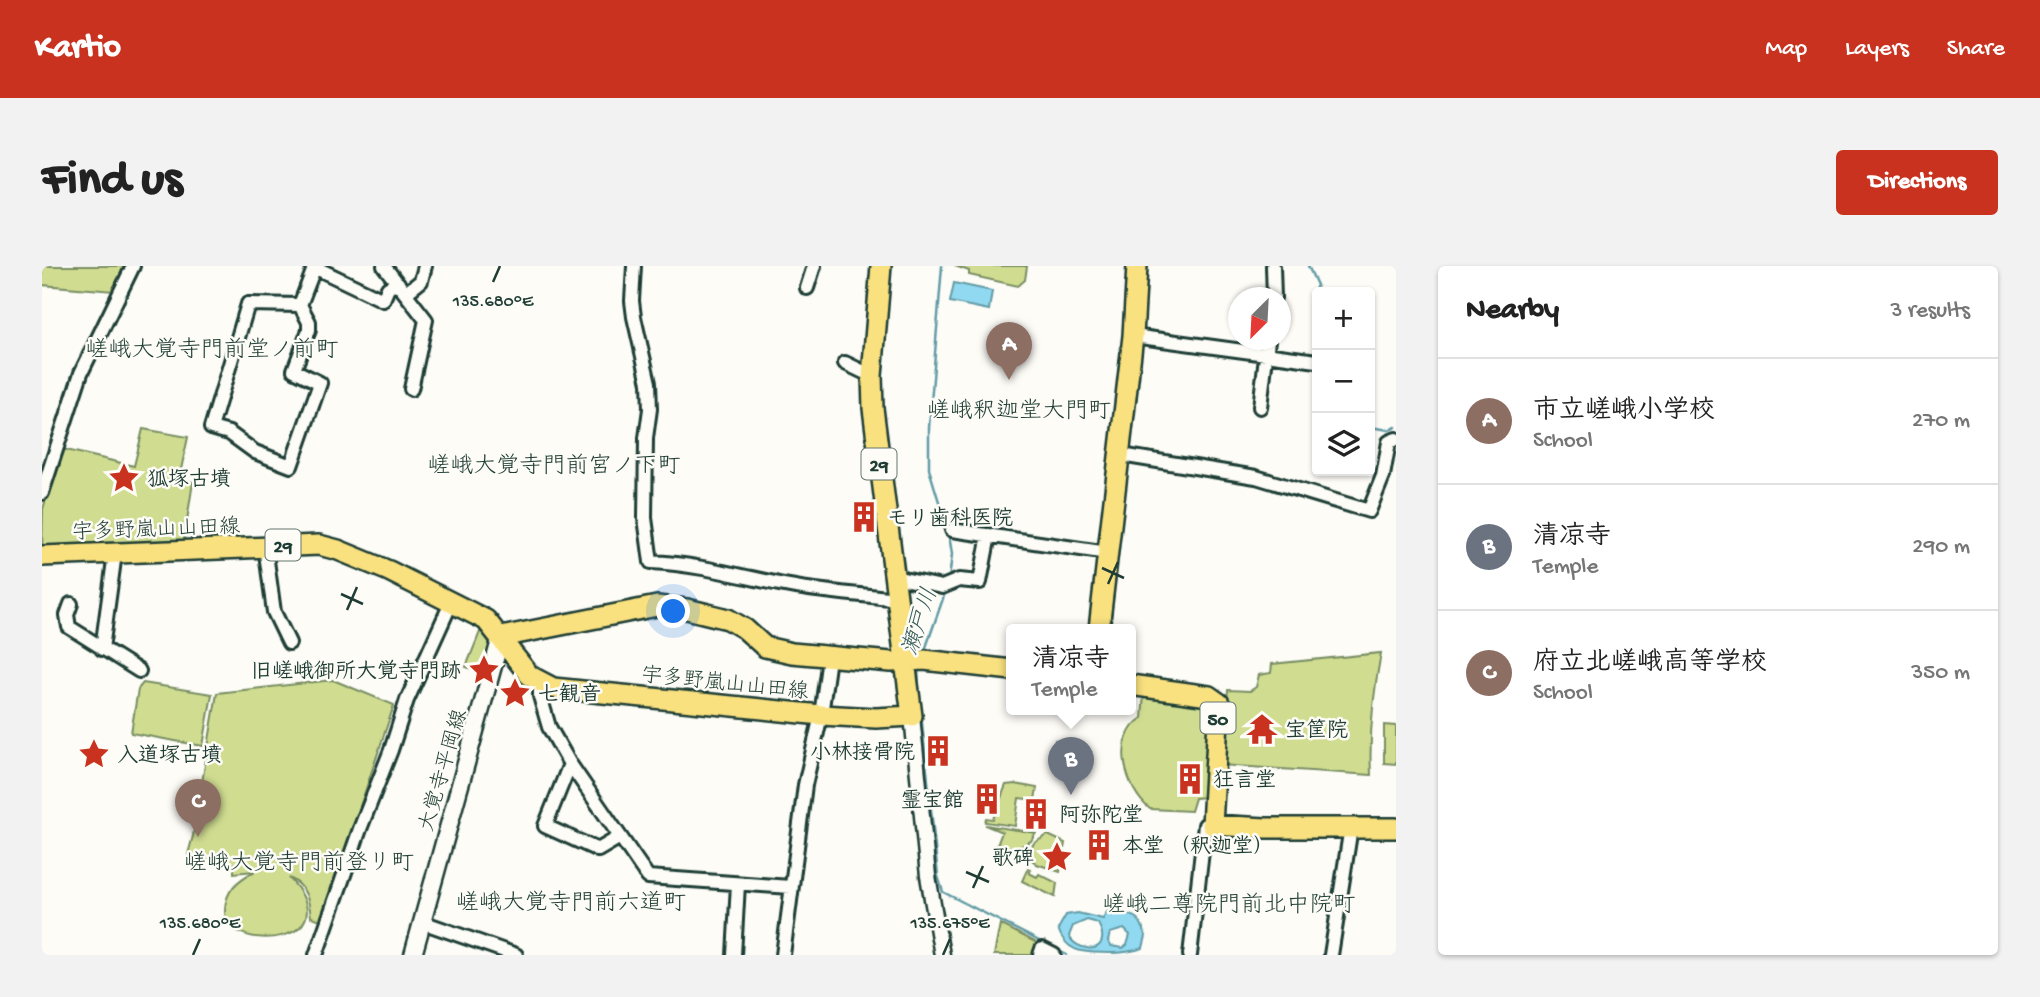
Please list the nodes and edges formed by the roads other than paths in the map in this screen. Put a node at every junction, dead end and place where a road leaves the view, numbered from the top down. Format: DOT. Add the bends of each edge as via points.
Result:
graph roads {
  1 [pos="133,266"];
  2 [pos="314,266"];
  3 [pos="384,266"];
  4 [pos="425,266"];
  5 [pos="634,266"];
  6 [pos="814,266"];
  7 [pos="881,266"];
  8 [pos="1137,266"];
  9 [pos="1273,266"];
  10 [pos="1274,287"];
  11 [pos="402,288"];
  12 [pos="807,288"];
  13 [pos="300,305"];
  14 [pos="1133,336"];
  15 [pos="1267,350"];
  16 [pos="1266,354"];
  17 [pos="1312,360"];
  18 [pos="845,363"];
  19 [pos="872,376"];
  20 [pos="411,389"];
  21 [pos="1260,407"];
  22 [pos="1396,439"];
  23 [pos="1121,455"];
  24 [pos="42,493"];
  25 [pos="953,530"];
  26 [pos="989,535"];
  27 [pos="265,546"];
  28 [pos="115,553"];
  29 [pos="1108,553"];
  30 [pos="42,555"];
  31 [pos="894,577"];
  32 [pos="897,598"];
  33 [pos="451,603"];
  34 [pos="71,604"];
  35 [pos="1100,624"];
  36 [pos="501,637"];
  37 [pos="289,643"];
  38 [pos="102,649"];
  39 [pos="829,658"];
  40 [pos="915,660"];
  41 [pos="1006,669"];
  42 [pos="139,671"];
  43 [pos="540,683"];
  44 [pos="1136,686"];
  45 [pos="821,715"];
  46 [pos="912,716"];
  47 [pos="570,764"];
  48 [pos="1212,825"];
  49 [pos="1351,827"];
  50 [pos="1396,828"];
  51 [pos="621,837"];
  52 [pos="738,884"];
  53 [pos="791,887"];
  54 [pos="422,922"];
  55 [pos="509,954"];
  56 [pos="316,955"];
  57 [pos="413,955"];
  58 [pos="734,955"];
  59 [pos="783,955"];
  60 [pos="942,955"];
  61 [pos="1040,955"];
  62 [pos="1054,955"];
  63 [pos="1190,955"];
  64 [pos="1331,955"];
  1 -- 24 [label="street" via="81,373"];
  2 -- 11 [label="street" via="383,300 388,288"];
  2 -- 13 [label="street"];
  3 -- 11 [label="street"];
  4 -- 11 [label="street" via="421,281"];
  5 -- 32 [label="street" via="634,317 649,383 645,517 651,562 712,569 781,585"];
  6 -- 12 [label="street"];
  7 -- 19 [label="main road, 29"];
  8 -- 14 [label="main road"];
  9 -- 10 [label="street"];
  11 -- 20 [label="street" via="426,320"];
  13 -- 13 [label="street" via="309,330 294,370 320,383 291,466 211,428 247,304"];
  14 -- 16 [label="street"];
  14 -- 23 [label="main road"];
  15 -- 16 [label="street"];
  16 -- 17 [label="street"];
  16 -- 21 [label="street"];
  18 -- 19 [label="street"];
  19 -- 31 [label="main road, 29" via="877,456"];
  22 -- 23 [label="street" via="1389,442 1369,511 1256,477"];
  23 -- 29 [label="main road"];
  25 -- 26 [label="street"];
  26 -- 29 [label="street"];
  26 -- 31 [label="street" via="980,582 959,580 947,586"];
  27 -- 28 [label="main road, 宇多野嵐山山田線 / 29"];
  27 -- 33 [label="main road, 宇多野嵐山山田線 / 29" via="319,545 338,550"];
  27 -- 37 [label="street" via="274,612"];
  28 -- 30 [label="main road, 宇多野嵐山山田線 / 29"];
  28 -- 38 [label="street"];
  29 -- 35 [label="main road"];
  31 -- 32 [label="main road, 29"];
  32 -- 40 [label="main road, 29"];
  33 -- 36 [label="main road, 宇多野嵐山山田線 / 29" via="485,620"];
  33 -- 56 [label="street" via="407,700"];
  34 -- 38 [label="street" via="66,615 69,627"];
  36 -- 39 [label="main road, 宇多野嵐山山田線" via="657,606 728,619 765,646"];
  36 -- 43 [label="main road, 宇多野嵐山山田線 / 29"];
  36 -- 54 [label="main road, 大覚寺平岡線"];
  38 -- 42 [label="street"];
  39 -- 40 [label="main road, 宇多野嵐山山田線"];
  39 -- 45 [label="street"];
  40 -- 41 [label="main road, 宇多野嵐山山田線"];
  40 -- 46 [label="main road, 29"];
  43 -- 45 [label="main road, 宇多野嵐山山田線" via="566,690"];
  43 -- 47 [label="street" via="549,727"];
  44 -- 48 [label="main road, 50" via="1209,696 1219,703"];
  45 -- 46 [label="main road, 宇多野嵐山山田線"];
  45 -- 53 [label="street" via="805,785"];
  46 -- 60 [label="street" via="928,876"];
  47 -- 51 [label="street"];
  47 -- 51 [label="street" via="545,826 598,850"];
  48 -- 49 [label="main road"];
  48 -- 63 [label="street" via="1205,825"];
  49 -- 50 [label="main road"];
  49 -- 64 [label="street"];
  51 -- 52 [label="street" via="648,877"];
  52 -- 53 [label="street"];
  52 -- 58 [label="street"];
  53 -- 59 [label="street"];
  54 -- 55 [label="street"];
  54 -- 57 [label="main road, 大覚寺平岡線"];
  61 -- 62 [label="street" via="1042,949"];
}
